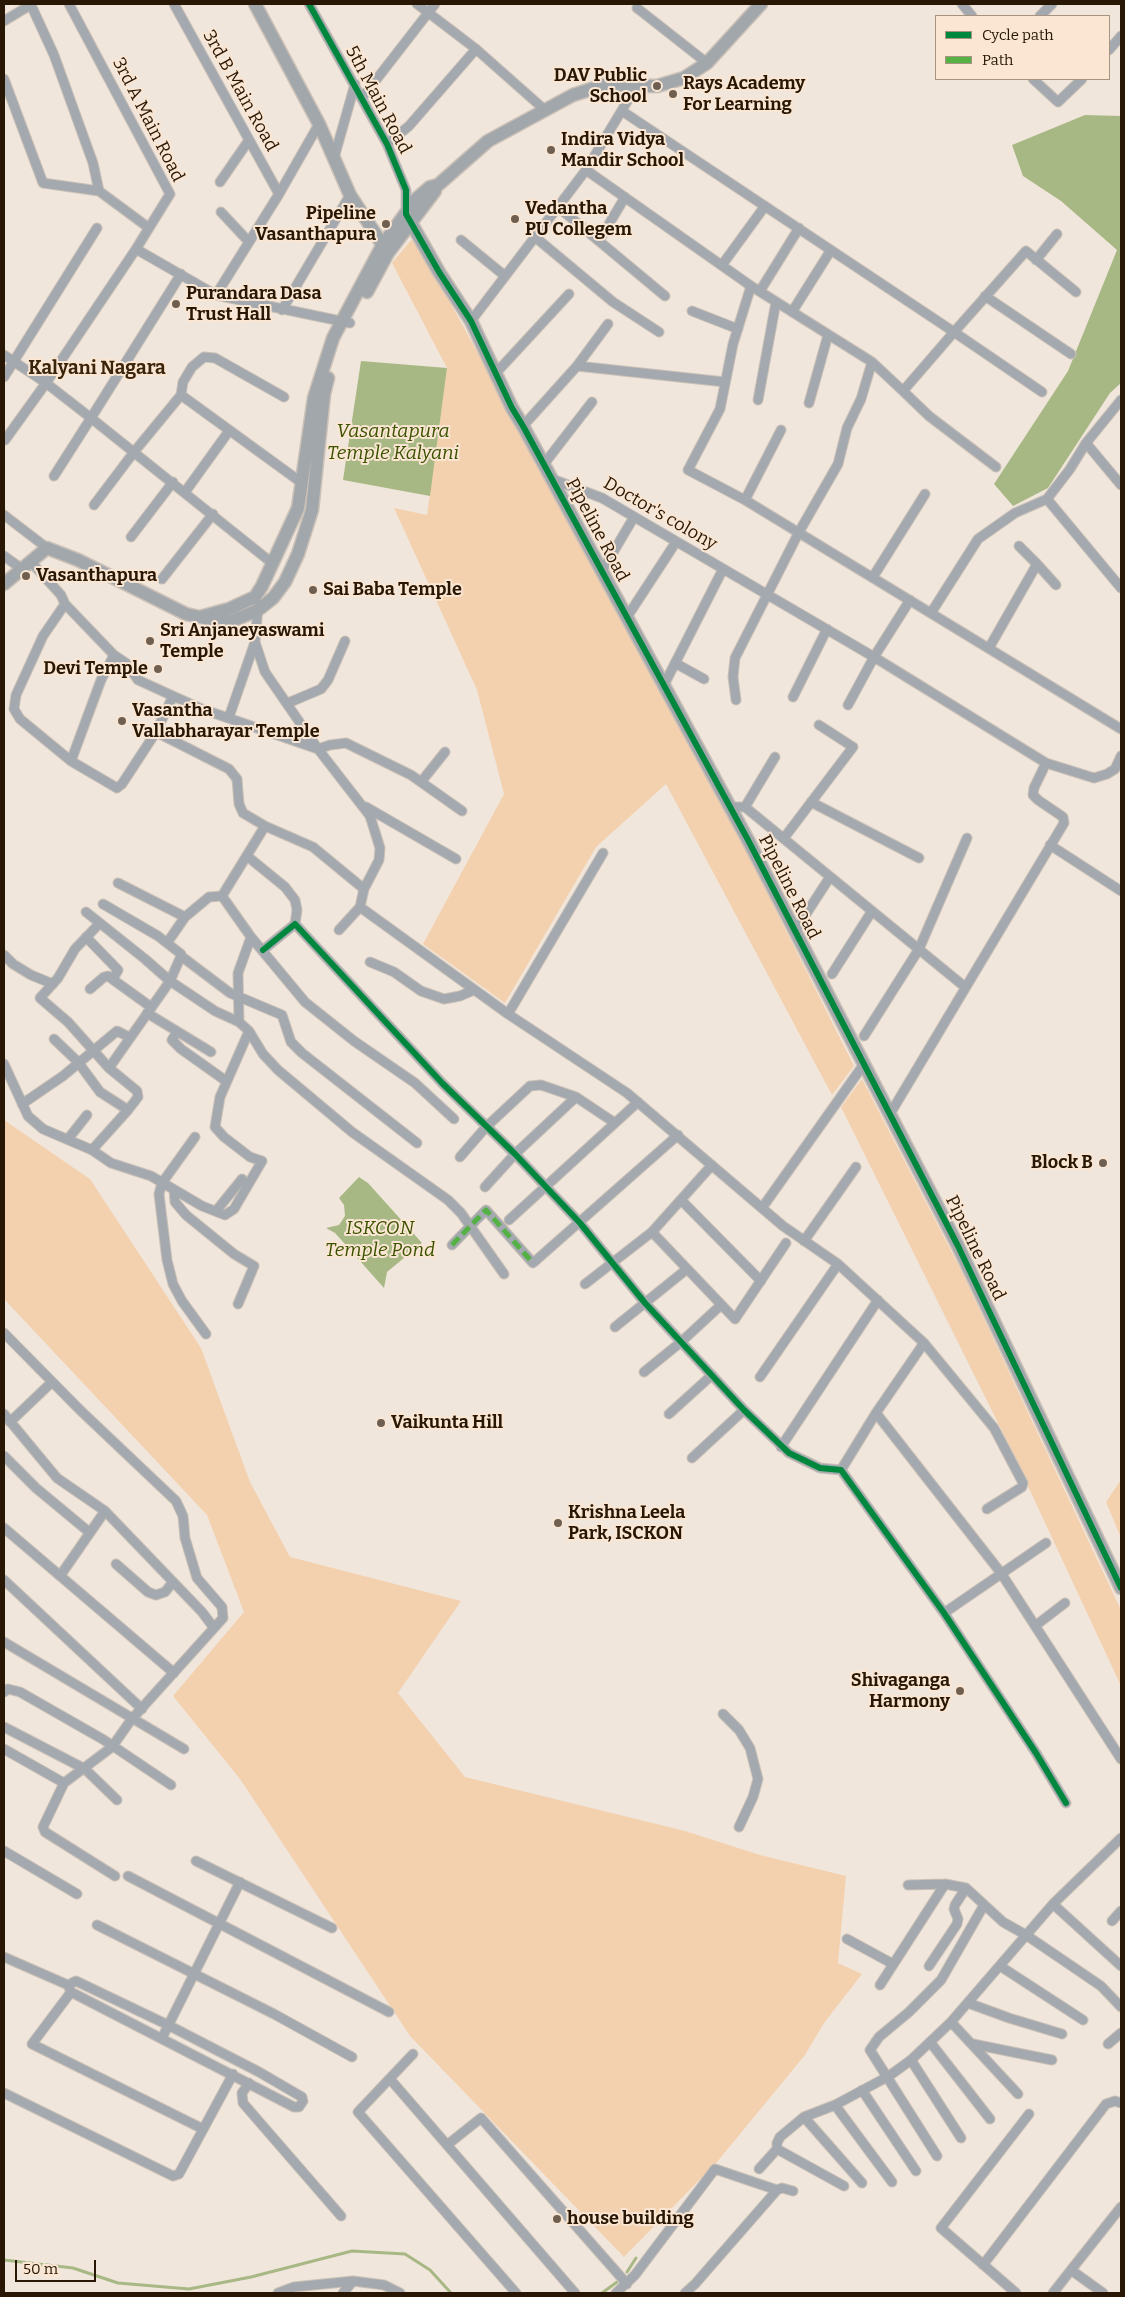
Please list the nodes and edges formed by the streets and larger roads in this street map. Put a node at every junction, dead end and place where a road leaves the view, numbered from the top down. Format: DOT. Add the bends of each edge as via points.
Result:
graph roads {
  1 [pos="32,4"];
  2 [pos="69,4"];
  3 [pos="174,4"];
  4 [pos="255,4"];
  5 [pos="309,4"];
  6 [pos="417,4"];
  7 [pos="434,4"];
  8 [pos="761,4"];
  9 [pos="962,4"];
  10 [pos="1052,4"];
  11 [pos="637,8"];
  12 [pos="428,13"];
  13 [pos="971,15"];
  14 [pos="1041,15"];
  15 [pos="4,21"];
  16 [pos="1121,36"];
  17 [pos="476,49"];
  18 [pos="1110,49"];
  19 [pos="707,63"];
  20 [pos="4,79"];
  21 [pos="1034,80"];
  22 [pos="1081,80"];
  23 [pos="355,84"];
  24 [pos="637,86"];
  25 [pos="362,98"];
  26 [pos="546,110"];
  27 [pos="622,111"];
  28 [pos="319,124"];
  29 [pos="249,140"];
  30 [pos="387,144"];
  31 [pos="334,159"];
  32 [pos="586,170"];
  33 [pos="220,182"];
  34 [pos="99,191"];
  35 [pos="279,194"];
  36 [pos="350,195"];
  37 [pos="625,197"];
  38 [pos="765,206"];
  39 [pos="558,207"];
  40 [pos="222,212"];
  41 [pos="408,218"];
  42 [pos="97,228"];
  43 [pos="149,228"];
  44 [pos="799,228"];
  45 [pos="1058,234"];
  46 [pos="535,237"];
  47 [pos="461,240"];
  48 [pos="599,241"];
  49 [pos="249,242"];
  50 [pos="136,249"];
  51 [pos="385,249"];
  52 [pos="831,250"];
  53 [pos="1036,260"];
  54 [pos="722,265"];
  55 [pos="181,274"];
  56 [pos="505,276"];
  57 [pos="752,286"];
  58 [pos="760,291"];
  59 [pos="1076,292"];
  60 [pos="569,294"];
  61 [pos="216,295"];
  62 [pos="665,296"];
  63 [pos="985,296"];
  64 [pos="776,302"];
  65 [pos="282,310"];
  66 [pos="692,311"];
  67 [pos="792,312"];
  68 [pos="471,321"];
  69 [pos="346,322"];
  70 [pos="608,324"];
  71 [pos="738,329"];
  72 [pos="659,332"];
  73 [pos="954,332"];
  74 [pos="828,335"];
  75 [pos="1071,354"];
  76 [pos="4,355"];
  77 [pos="14,362"];
  78 [pos="872,362"];
  79 [pos="577,366"];
  80 [pos="495,374"];
  81 [pos="4,377"];
  82 [pos="725,382"];
  83 [pos="46,383"];
  84 [pos="903,391"];
  85 [pos="1042,392"];
  86 [pos="180,395"];
  87 [pos="284,396"];
  88 [pos="758,400"];
  89 [pos="1121,400"];
  90 [pos="592,402"];
  91 [pos="809,403"];
  92 [pos="91,418"];
  93 [pos="524,426"];
  94 [pos="781,430"];
  95 [pos="229,431"];
  96 [pos="5,440"];
  97 [pos="1086,443"];
  98 [pos="134,452"];
  99 [pos="544,464"];
  100 [pos="996,466"];
  101 [pos="54,476"];
  102 [pos="552,479"];
  103 [pos="173,482"];
  104 [pos="302,483"];
  105 [pos="1121,485"];
  106 [pos="186,492"];
  107 [pos="925,494"];
  108 [pos="1047,499"];
  109 [pos="745,500"];
  110 [pos="94,506"];
  111 [pos="298,508"];
  112 [pos="312,510"];
  113 [pos="213,514"];
  114 [pos="4,515"];
  115 [pos="634,517"];
  116 [pos="799,532"];
  117 [pos="131,537"];
  118 [pos="676,542"];
  119 [pos="1019,546"];
  120 [pos="47,548"];
  121 [pos="4,556"];
  122 [pos="272,563"];
  123 [pos="1037,564"];
  124 [pos="27,565"];
  125 [pos="723,569"];
  126 [pos="602,571"];
  127 [pos="873,578"];
  128 [pos="162,580"];
  129 [pos="4,584"];
  130 [pos="1056,585"];
  131 [pos="1121,588"];
  132 [pos="768,595"];
  133 [pos="910,600"];
  134 [pos="257,603"];
  135 [pos="65,604"];
  136 [pos="931,613"];
  137 [pos="627,617"];
  138 [pos="826,630"];
  139 [pos="345,641"];
  140 [pos="255,642"];
  141 [pos="989,648"];
  142 [pos="114,655"];
  143 [pos="874,657"];
  144 [pos="675,663"];
  145 [pos="704,679"];
  146 [pos="664,685"];
  147 [pos="173,696"];
  148 [pos="792,697"];
  149 [pos="736,700"];
  150 [pos="288,703"];
  151 [pos="848,705"];
  152 [pos="229,717"];
  153 [pos="819,725"];
  154 [pos="1121,729"];
  155 [pos="156,732"];
  156 [pos="318,749"];
  157 [pos="445,752"];
  158 [pos="1121,756"];
  159 [pos="775,757"];
  160 [pos="71,761"];
  161 [pos="1046,763"];
  162 [pos="421,782"];
  163 [pos="811,802"];
  164 [pos="362,805"];
  165 [pos="745,806"];
  166 [pos="730,807"];
  167 [pos="462,811"];
  168 [pos="264,826"];
  169 [pos="784,838"];
  170 [pos="967,838"];
  171 [pos="1050,845"];
  172 [pos="603,853"];
  173 [pos="247,856"];
  174 [pos="919,858"];
  175 [pos="456,859"];
  176 [pos="830,877"];
  177 [pos="118,883"];
  178 [pos="364,888"];
  179 [pos="1121,891"];
  180 [pos="222,896"];
  181 [pos="103,904"];
  182 [pos="360,908"];
  183 [pos="872,911"];
  184 [pos="86,912"];
  185 [pos="185,917"];
  186 [pos="99,924"];
  187 [pos="295,924"];
  188 [pos="340,930"];
  189 [pos="795,931"];
  190 [pos="86,937"];
  191 [pos="251,937"];
  192 [pos="167,942"];
  193 [pos="919,948"];
  194 [pos="263,950"];
  195 [pos="4,955"];
  196 [pos="181,956"];
  197 [pos="370,962"];
  198 [pos="832,974"];
  199 [pos="113,979"];
  200 [pos="170,981"];
  201 [pos="53,984"];
  202 [pos="965,987"];
  203 [pos="90,989"];
  204 [pos="474,990"];
  205 [pos="239,998"];
  206 [pos="149,1010"];
  207 [pos="508,1014"];
  208 [pos="239,1022"];
  209 [pos="249,1031"];
  210 [pos="177,1032"];
  211 [pos="864,1036"];
  212 [pos="129,1038"];
  213 [pos="54,1039"];
  214 [pos="95,1051"];
  215 [pos="211,1052"];
  216 [pos="78,1062"];
  217 [pos="4,1064"];
  218 [pos="864,1064"];
  219 [pos="109,1068"];
  220 [pos="226,1081"];
  221 [pos="576,1097"];
  222 [pos="638,1102"];
  223 [pos="22,1104"];
  224 [pos="128,1110"];
  225 [pos="890,1114"];
  226 [pos="87,1116"];
  227 [pos="454,1119"];
  228 [pos="615,1123"];
  229 [pos="486,1127"];
  230 [pos="678,1135"];
  231 [pos="194,1137"];
  232 [pos="68,1139"];
  233 [pos="417,1143"];
  234 [pos="92,1150"];
  235 [pos="515,1154"];
  236 [pos="460,1157"];
  237 [pos="712,1164"];
  238 [pos="856,1167"];
  239 [pos="242,1179"];
  240 [pos="162,1183"];
  241 [pos="545,1186"];
  242 [pos="485,1187"];
  243 [pos="174,1190"];
  244 [pos="681,1200"];
  245 [pos="762,1208"];
  246 [pos="216,1212"];
  247 [pos="509,1220"];
  248 [pos="580,1223"];
  249 [pos="470,1226"];
  250 [pos="652,1232"];
  251 [pos="804,1241"];
  252 [pos="786,1243"];
  253 [pos="452,1245"];
  254 [pos="613,1262"];
  255 [pos="838,1264"];
  256 [pos="687,1269"];
  257 [pos="504,1274"];
  258 [pos="761,1281"];
  259 [pos="585,1284"];
  260 [pos="878,1300"];
  261 [pos="645,1303"];
  262 [pos="238,1304"];
  263 [pos="722,1305"];
  264 [pos="615,1327"];
  265 [pos="4,1333"];
  266 [pos="206,1334"];
  267 [pos="681,1342"];
  268 [pos="924,1342"];
  269 [pos="644,1372"];
  270 [pos="712,1375"];
  271 [pos="760,1377"];
  272 [pos="52,1382"];
  273 [pos="744,1410"];
  274 [pos="876,1412"];
  275 [pos="4,1414"];
  276 [pos="668,1414"];
  277 [pos="10,1422"];
  278 [pos="782,1447"];
  279 [pos="4,1456"];
  280 [pos="692,1458"];
  281 [pos="841,1470"];
  282 [pos="987,1509"];
  283 [pos="104,1511"];
  284 [pos="4,1528"];
  285 [pos="89,1532"];
  286 [pos="1046,1543"];
  287 [pos="116,1564"];
  288 [pos="1001,1573"];
  289 [pos="60,1576"];
  290 [pos="4,1580"];
  291 [pos="173,1582"];
  292 [pos="1121,1588"];
  293 [pos="1065,1603"];
  294 [pos="944,1613"];
  295 [pos="1035,1626"];
  296 [pos="214,1628"];
  297 [pos="4,1642"];
  298 [pos="174,1673"];
  299 [pos="4,1692"];
  300 [pos="142,1709"];
  301 [pos="723,1714"];
  302 [pos="131,1720"];
  303 [pos="4,1727"];
  304 [pos="112,1747"];
  305 [pos="4,1750"];
  306 [pos="184,1750"];
  307 [pos="1121,1759"];
  308 [pos="85,1769"];
  309 [pos="64,1783"];
  310 [pos="171,1785"];
  311 [pos="117,1800"];
  312 [pos="1066,1803"];
  313 [pos="739,1827"];
  314 [pos="1121,1838"];
  315 [pos="4,1851"];
  316 [pos="196,1861"];
  317 [pos="115,1876"];
  318 [pos="128,1876"];
  319 [pos="240,1882"];
  320 [pos="908,1884"];
  321 [pos="945,1884"];
  322 [pos="966,1888"];
  323 [pos="77,1894"];
  324 [pos="1053,1904"];
  325 [pos="984,1905"];
  326 [pos="1121,1911"];
  327 [pos="1112,1921"];
  328 [pos="220,1923"];
  329 [pos="96,1925"];
  330 [pos="332,1928"];
  331 [pos="1026,1935"];
  332 [pos="847,1939"];
  333 [pos="4,1957"];
  334 [pos="893,1964"];
  335 [pos="929,1966"];
  336 [pos="1000,1966"];
  337 [pos="1121,1966"];
  338 [pos="193,1975"];
  339 [pos="880,1985"];
  340 [pos="69,1989"];
  341 [pos="968,2003"];
  342 [pos="1121,2007"];
  343 [pos="389,2012"];
  344 [pos="1083,2020"];
  345 [pos="951,2022"];
  346 [pos="168,2025"];
  347 [pos="1121,2033"];
  348 [pos="1062,2034"];
  349 [pos="162,2038"];
  350 [pos="930,2042"];
  351 [pos="973,2044"];
  352 [pos="1108,2044"];
  353 [pos="413,2054"];
  354 [pos="352,2057"];
  355 [pos="910,2060"];
  356 [pos="1052,2060"];
  357 [pos="233,2074"];
  358 [pos="889,2076"];
  359 [pos="390,2079"];
  360 [pos="249,2084"];
  361 [pos="862,2090"];
  362 [pos="4,2093"];
  363 [pos="1018,2094"];
  364 [pos="1121,2103"];
  365 [pos="835,2105"];
  366 [pos="1030,2114"];
  367 [pos="804,2117"];
  368 [pos="990,2119"];
  369 [pos="203,2129"];
  370 [pos="961,2138"];
  371 [pos="447,2145"];
  372 [pos="778,2149"];
  373 [pos="937,2156"];
  374 [pos="759,2169"];
  375 [pos="916,2171"];
  376 [pos="892,2182"];
  377 [pos="862,2184"];
  378 [pos="844,2186"];
  379 [pos="777,2190"];
  380 [pos="793,2191"];
  381 [pos="1121,2208"];
  382 [pos="341,2216"];
  383 [pos="983,2265"];
  384 [pos="1071,2270"];
  385 [pos="353,2281"];
  386 [pos="627,2284"];
  387 [pos="278,2293"];
  388 [pos="344,2293"];
  389 [pos="400,2293"];
  390 [pos="516,2293"];
  391 [pos="575,2293"];
  392 [pos="616,2293"];
  393 [pos="685,2293"];
  394 [pos="1016,2293"];
  395 [pos="1054,2293"];
  396 [pos="1102,2293"];
  1 -- 15 [label="street"];
  1 -- 34 [label="street" via="93,163"];
  2 -- 43 [label="street, 3rd A Main Road" via="170,194"];
  3 -- 29 [label="street, 3rd B Main Road"];
  4 -- 28 [label="street"];
  5 -- 23 [label="street, 5th Main Road"];
  6 -- 12 [label="street"];
  7 -- 12 [label="street"];
  8 -- 19 [label="street"];
  9 -- 13 [label="street"];
  10 -- 14 [label="street"];
  11 -- 19 [label="street"];
  12 -- 17 [label="street"];
  12 -- 25 [label="street"];
  16 -- 18 [label="street"];
  17 -- 26 [label="street"];
  17 -- 30 [label="street" via="409,126"];
  19 -- 24 [label="street" via="670,84"];
  20 -- 34 [label="street" via="43,183"];
  21 -- 22 [label="street" via="1058,102"];
  23 -- 25 [label="street, 5th Main Road"];
  23 -- 31 [label="street"];
  24 -- 26 [label="street" via="604,85 573,95"];
  24 -- 27 [label="street"];
  25 -- 30 [label="street, 5th Main Road"];
  26 -- 41 [label="street" via="488,141 438,185"];
  27 -- 32 [label="street"];
  27 -- 38 [label="street"];
  28 -- 31 [label="street"];
  28 -- 35 [label="street"];
  29 -- 33 [label="street"];
  29 -- 35 [label="street, 3rd B Main Road"];
  30 -- 41 [label="street, 5th Main Road" via="406,190"];
  31 -- 36 [label="street"];
  32 -- 37 [label="street"];
  32 -- 39 [label="street"];
  34 -- 43 [label="street"];
  35 -- 49 [label="street"];
  36 -- 51 [label="street"];
  36 -- 65 [label="street"];
  37 -- 48 [label="street"];
  37 -- 54 [label="street"];
  38 -- 44 [label="street"];
  38 -- 54 [label="street"];
  39 -- 46 [label="street"];
  39 -- 48 [label="street"];
  40 -- 49 [label="street"];
  41 -- 51 [label="street"];
  41 -- 68 [label="street, Pipeline Road"];
  42 -- 77 [label="street"];
  43 -- 50 [label="street, 3rd A Main Road"];
  44 -- 52 [label="street"];
  44 -- 58 [label="street"];
  45 -- 53 [label="street"];
  46 -- 56 [label="street"];
  46 -- 72 [label="street" via="613,302"];
  47 -- 56 [label="street"];
  48 -- 62 [label="street"];
  49 -- 61 [label="street"];
  50 -- 55 [label="street"];
  50 -- 83 [label="street, 3rd A Main Road"];
  51 -- 69 [label="street"];
  52 -- 67 [label="street"];
  52 -- 73 [label="street"];
  53 -- 59 [label="street"];
  53 -- 63 [label="street" via="1026,252"];
  54 -- 57 [label="street"];
  55 -- 61 [label="street"];
  55 -- 92 [label="street"];
  56 -- 68 [label="street"];
  57 -- 58 [label="street"];
  57 -- 71 [label="street"];
  58 -- 64 [label="street"];
  60 -- 80 [label="street"];
  61 -- 65 [label="street"];
  63 -- 73 [label="street"];
  63 -- 75 [label="street"];
  64 -- 67 [label="street"];
  64 -- 88 [label="street"];
  65 -- 69 [label="street"];
  66 -- 71 [label="street"];
  67 -- 74 [label="street"];
  68 -- 80 [label="street, Pipeline Road"];
  69 -- 104 [label="street" via="333,338 314,398"];
  69 -- 112 [label="street" via="325,392"];
  70 -- 79 [label="street"];
  71 -- 82 [label="street"];
  73 -- 84 [label="street"];
  73 -- 85 [label="street"];
  74 -- 78 [label="street"];
  74 -- 91 [label="street"];
  76 -- 77 [label="street"];
  77 -- 81 [label="street"];
  77 -- 83 [label="street"];
  78 -- 84 [label="street"];
  78 -- 116 [label="street" via="847,428 838,464"];
  79 -- 82 [label="street"];
  79 -- 93 [label="street"];
  80 -- 93 [label="street, Pipeline Road"];
  82 -- 109 [label="street" via="720,409 688,470"];
  83 -- 92 [label="street"];
  83 -- 96 [label="street, 3rd A Main Road"];
  84 -- 100 [label="street" via="930,416"];
  86 -- 87 [label="street" via="192,367 204,357 215,358"];
  86 -- 95 [label="street"];
  86 -- 98 [label="street"];
  89 -- 97 [label="street"];
  90 -- 99 [label="street"];
  92 -- 98 [label="street"];
  92 -- 101 [label="street"];
  93 -- 99 [label="street, Pipeline Road"];
  94 -- 109 [label="street"];
  95 -- 104 [label="street"];
  95 -- 106 [label="street"];
  97 -- 105 [label="street"];
  97 -- 108 [label="street"];
  98 -- 103 [label="street"];
  98 -- 110 [label="street"];
  99 -- 102 [label="street, Pipeline Road"];
  102 -- 115 [label="street, Doctor's colony" via="602,498"];
  102 -- 126 [label="street, Pipeline Road"];
  103 -- 106 [label="street"];
  103 -- 117 [label="street"];
  104 -- 111 [label="street"];
  106 -- 113 [label="street"];
  107 -- 127 [label="street"];
  108 -- 131 [label="street"];
  108 -- 136 [label="street" via="1015,513 978,539"];
  109 -- 116 [label="street"];
  111 -- 112 [label="street"];
  111 -- 122 [label="street"];
  112 -- 134 [label="street" via="285,582 273,598"];
  113 -- 122 [label="street"];
  113 -- 128 [label="street"];
  114 -- 120 [label="street"];
  115 -- 118 [label="street, Doctor's colony"];
  115 -- 126 [label="street"];
  116 -- 127 [label="street"];
  116 -- 132 [label="street"];
  118 -- 125 [label="street, Doctor's colony"];
  118 -- 137 [label="street"];
  119 -- 123 [label="street"];
  120 -- 124 [label="street"];
  120 -- 134 [label="street" via="186,614 232,621"];
  121 -- 124 [label="street"];
  122 -- 134 [label="street"];
  123 -- 130 [label="street"];
  123 -- 141 [label="street"];
  124 -- 129 [label="street"];
  124 -- 135 [label="street" via="61,595"];
  125 -- 132 [label="street, Doctor's colony"];
  125 -- 144 [label="street"];
  126 -- 137 [label="street, Pipeline Road"];
  127 -- 133 [label="street"];
  132 -- 138 [label="street, Doctor's colony"];
  132 -- 149 [label="street" via="735,658"];
  133 -- 136 [label="street"];
  133 -- 143 [label="street"];
  134 -- 140 [label="street"];
  135 -- 142 [label="street"];
  135 -- 160 [label="street" via="43,636 16,695 14,709 20,719"];
  136 -- 141 [label="street"];
  137 -- 146 [label="street, Pipeline Road"];
  138 -- 143 [label="street, Doctor's colony"];
  138 -- 148 [label="street"];
  139 -- 150 [label="street" via="321,689"];
  140 -- 150 [label="street" via="265,672"];
  140 -- 152 [label="street"];
  141 -- 154 [label="street"];
  142 -- 147 [label="street" via="126,663 138,680"];
  142 -- 160 [label="street" via="101,680"];
  143 -- 151 [label="street"];
  143 -- 161 [label="street, Doctor's colony"];
  144 -- 145 [label="street"];
  144 -- 146 [label="street"];
  146 -- 166 [label="street, Pipeline Road"];
  147 -- 152 [label="street"];
  147 -- 155 [label="street"];
  150 -- 156 [label="street"];
  152 -- 156 [label="street"];
  153 -- 163 [label="street" via="853,747"];
  155 -- 160 [label="street" via="117,788"];
  155 -- 168 [label="street" via="229,770 237,779 243,813"];
  156 -- 162 [label="street" via="330,744 346,744"];
  156 -- 164 [label="street"];
  157 -- 162 [label="street"];
  158 -- 161 [label="street, Doctor's colony" via="1115,769 1094,778"];
  159 -- 165 [label="street"];
  161 -- 171 [label="street" via="1033,795 1064,820"];
  162 -- 167 [label="street"];
  163 -- 169 [label="street"];
  163 -- 174 [label="street"];
  164 -- 175 [label="street"];
  164 -- 178 [label="street" via="370,816 380,848 379,860"];
  165 -- 166 [label="street"];
  165 -- 169 [label="street"];
  166 -- 189 [label="street, Pipeline Road"];
  168 -- 173 [label="street"];
  168 -- 178 [label="street" via="313,847"];
  169 -- 176 [label="street"];
  170 -- 193 [label="street"];
  171 -- 179 [label="street"];
  171 -- 202 [label="street"];
  172 -- 207 [label="street"];
  173 -- 180 [label="street"];
  173 -- 187 [label="street" via="285,887 295,900"];
  176 -- 183 [label="street"];
  176 -- 189 [label="street"];
  177 -- 185 [label="street"];
  178 -- 182 [label="street"];
  180 -- 185 [label="street" via="209,897"];
  180 -- 191 [label="street"];
  181 -- 192 [label="street"];
  182 -- 188 [label="street"];
  182 -- 204 [label="street"];
  183 -- 193 [label="street"];
  183 -- 198 [label="street"];
  184 -- 186 [label="street"];
  185 -- 192 [label="street"];
  186 -- 190 [label="street"];
  186 -- 200 [label="street"];
  187 -- 194 [label="street"];
  187 -- 229 [label="street" via="442,1084"];
  189 -- 218 [label="street, Pipeline Road"];
  190 -- 199 [label="street" via="118,970"];
  190 -- 201 [label="street"];
  191 -- 194 [label="street"];
  191 -- 205 [label="street" via="238,973"];
  192 -- 196 [label="street"];
  193 -- 202 [label="street"];
  193 -- 211 [label="street"];
  194 -- 227 [label="street" via="305,1002 415,1083"];
  195 -- 201 [label="street" via="13,964"];
  196 -- 200 [label="street"];
  196 -- 205 [label="street" via="218,986"];
  197 -- 204 [label="street" via="394,972 420,991 444,999"];
  199 -- 203 [label="street" via="104,977"];
  199 -- 206 [label="street"];
  200 -- 206 [label="street"];
  200 -- 208 [label="street" via="216,1012"];
  201 -- 214 [label="street" via="40,998"];
  202 -- 225 [label="street"];
  204 -- 207 [label="street"];
  205 -- 208 [label="street"];
  205 -- 233 [label="street" via="282,1015 291,1042 302,1053"];
  206 -- 210 [label="street"];
  206 -- 212 [label="street"];
  207 -- 222 [label="street"];
  208 -- 209 [label="street"];
  209 -- 220 [label="street"];
  209 -- 249 [label="street" via="278,1070 352,1132 448,1200"];
  210 -- 215 [label="street"];
  210 -- 220 [label="street" via="172,1040 181,1050"];
  212 -- 214 [label="street" via="116,1031"];
  212 -- 219 [label="street"];
  213 -- 216 [label="street"];
  214 -- 216 [label="street"];
  214 -- 219 [label="street"];
  216 -- 223 [label="street"];
  216 -- 224 [label="street" via="100,1092"];
  217 -- 223 [label="street"];
  218 -- 225 [label="street, Pipeline Road"];
  218 -- 245 [label="street"];
  219 -- 224 [label="street" via="137,1091 138,1097"];
  220 -- 246 [label="street" via="215,1127 250,1157 262,1161 234,1209 225,1215"];
  221 -- 228 [label="street"];
  221 -- 229 [label="street" via="541,1085 530,1086"];
  221 -- 235 [label="street"];
  222 -- 228 [label="street"];
  222 -- 230 [label="street"];
  223 -- 232 [label="street" via="28,1116 43,1129"];
  224 -- 234 [label="street"];
  225 -- 292 [label="street, Pipeline Road" via="958,1246"];
  226 -- 232 [label="street"];
  228 -- 241 [label="street"];
  229 -- 235 [label="street"];
  229 -- 236 [label="street"];
  230 -- 237 [label="street"];
  230 -- 248 [label="street"];
  231 -- 240 [label="street"];
  232 -- 234 [label="street"];
  234 -- 240 [label="street" via="111,1163 151,1176"];
  235 -- 241 [label="street"];
  235 -- 242 [label="street"];
  237 -- 244 [label="street"];
  237 -- 245 [label="street"];
  238 -- 251 [label="street"];
  239 -- 246 [label="street"];
  240 -- 243 [label="street"];
  240 -- 266 [label="street" via="159,1194 173,1284"];
  241 -- 247 [label="street"];
  241 -- 248 [label="street"];
  243 -- 246 [label="street"];
  243 -- 262 [label="street" via="175,1202 186,1215 254,1266"];
  244 -- 250 [label="street"];
  244 -- 258 [label="street"];
  245 -- 251 [label="street"];
  248 -- 249 [label="street" via="533,1263 486,1210"];
  248 -- 254 [label="street"];
  249 -- 253 [label="street"];
  249 -- 257 [label="street"];
  250 -- 254 [label="street"];
  250 -- 256 [label="street"];
  251 -- 255 [label="street"];
  252 -- 258 [label="street"];
  254 -- 259 [label="street"];
  254 -- 261 [label="street"];
  255 -- 260 [label="street"];
  255 -- 271 [label="street"];
  256 -- 261 [label="street"];
  256 -- 263 [label="street"];
  258 -- 263 [label="street" via="736,1319"];
  260 -- 268 [label="street"];
  260 -- 278 [label="street"];
  261 -- 264 [label="street"];
  261 -- 267 [label="street"];
  263 -- 267 [label="street"];
  265 -- 272 [label="street"];
  267 -- 269 [label="street"];
  267 -- 270 [label="street"];
  268 -- 274 [label="street"];
  268 -- 282 [label="street" via="994,1428 1023,1483 1022,1487"];
  270 -- 273 [label="street"];
  270 -- 276 [label="street"];
  272 -- 277 [label="street"];
  272 -- 296 [label="street" via="176,1501 183,1516 185,1538 197,1578 222,1607 222,1618"];
  273 -- 278 [label="street"];
  273 -- 280 [label="street"];
  274 -- 281 [label="street"];
  274 -- 288 [label="street"];
  275 -- 277 [label="street"];
  277 -- 283 [label="street" via="58,1478"];
  278 -- 281 [label="street" via="820,1468"];
  279 -- 285 [label="street" via="36,1488"];
  281 -- 294 [label="street"];
  283 -- 285 [label="street"];
  283 -- 291 [label="street"];
  284 -- 289 [label="street"];
  285 -- 289 [label="street"];
  286 -- 288 [label="street"];
  287 -- 291 [label="street" via="148,1592 156,1595"];
  288 -- 294 [label="street"];
  288 -- 295 [label="street"];
  289 -- 298 [label="street"];
  290 -- 300 [label="street"];
  291 -- 296 [label="street"];
  293 -- 295 [label="street"];
  294 -- 312 [label="street"];
  295 -- 307 [label="street"];
  296 -- 298 [label="street"];
  297 -- 302 [label="street"];
  298 -- 300 [label="street"];
  299 -- 304 [label="street" via="8,1689 20,1692"];
  300 -- 302 [label="street"];
  301 -- 313 [label="street" via="739,1730 750,1748 758,1779"];
  302 -- 304 [label="street"];
  302 -- 306 [label="street"];
  303 -- 308 [label="street"];
  304 -- 308 [label="street"];
  304 -- 310 [label="street"];
  305 -- 309 [label="street"];
  308 -- 309 [label="street"];
  308 -- 311 [label="street"];
  309 -- 317 [label="street" via="43,1827 45,1832"];
  314 -- 324 [label="street"];
  315 -- 323 [label="street"];
  316 -- 319 [label="street"];
  318 -- 328 [label="street"];
  319 -- 328 [label="street"];
  319 -- 330 [label="street"];
  320 -- 321 [label="street"];
  321 -- 322 [label="street"];
  321 -- 334 [label="street"];
  322 -- 325 [label="street"];
  322 -- 335 [label="street" via="955,1905 956,1924"];
  324 -- 331 [label="street"];
  324 -- 337 [label="street"];
  325 -- 331 [label="street" via="1003,1922"];
  325 -- 358 [label="street" via="941,1980 879,2037 870,2050"];
  326 -- 327 [label="street"];
  328 -- 338 [label="street"];
  328 -- 343 [label="street"];
  329 -- 338 [label="street"];
  331 -- 336 [label="street"];
  331 -- 342 [label="street" via="1101,1986"];
  332 -- 334 [label="street"];
  333 -- 340 [label="street"];
  334 -- 339 [label="street"];
  336 -- 341 [label="street"];
  336 -- 344 [label="street"];
  338 -- 346 [label="street"];
  338 -- 354 [label="street"];
  340 -- 346 [label="street" via="76,1981"];
  340 -- 349 [label="street"];
  340 -- 369 [label="street" via="32,2044"];
  341 -- 345 [label="street"];
  341 -- 348 [label="street"];
  345 -- 350 [label="street"];
  345 -- 351 [label="street"];
  346 -- 349 [label="street"];
  346 -- 360 [label="street" via="259,2072 302,2097 302,2101 294,2107"];
  347 -- 352 [label="street"];
  349 -- 357 [label="street"];
  350 -- 355 [label="street"];
  350 -- 368 [label="street"];
  351 -- 356 [label="street"];
  351 -- 363 [label="street"];
  353 -- 359 [label="street"];
  355 -- 358 [label="street"];
  355 -- 370 [label="street"];
  357 -- 360 [label="street"];
  357 -- 369 [label="street"];
  358 -- 361 [label="street"];
  358 -- 373 [label="street"];
  359 -- 371 [label="street"];
  359 -- 390 [label="street" via="358,2112"];
  360 -- 382 [label="street" via="242,2093 243,2103"];
  361 -- 365 [label="street"];
  361 -- 375 [label="street"];
  362 -- 369 [label="street" via="173,2176 179,2174"];
  364 -- 383 [label="street" via="1106,2104"];
  365 -- 367 [label="street"];
  365 -- 376 [label="street"];
  366 -- 383 [label="street" via="941,2228"];
  367 -- 372 [label="street" via="780,2137"];
  367 -- 377 [label="street"];
  371 -- 386 [label="street" via="481,2118"];
  371 -- 391 [label="street"];
  372 -- 374 [label="street"];
  372 -- 378 [label="street"];
  379 -- 380 [label="street"];
  379 -- 386 [label="street" via="715,2169"];
  379 -- 393 [label="street"];
  381 -- 384 [label="street"];
  383 -- 394 [label="street"];
  384 -- 395 [label="street"];
  384 -- 396 [label="street"];
  385 -- 387 [label="street"];
  385 -- 388 [label="street"];
  385 -- 389 [label="street" via="376,2283"];
  386 -- 392 [label="street"];
}
